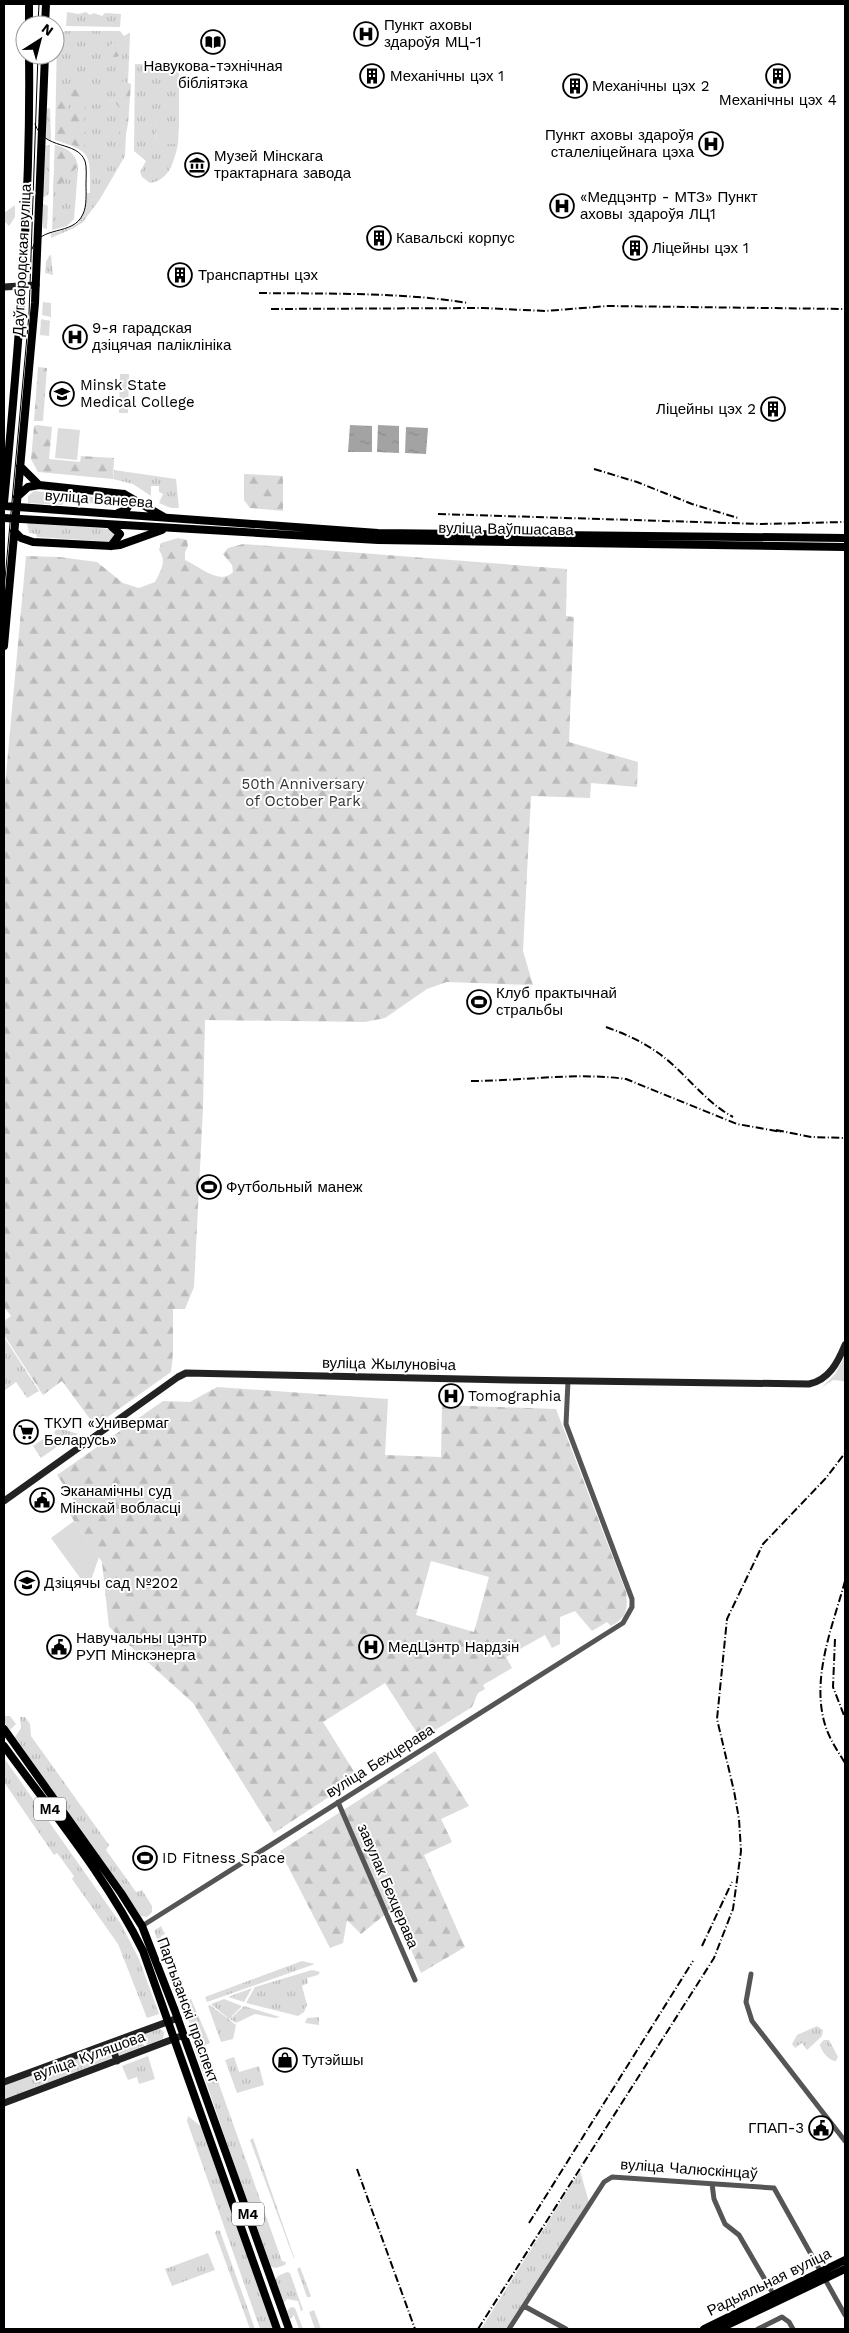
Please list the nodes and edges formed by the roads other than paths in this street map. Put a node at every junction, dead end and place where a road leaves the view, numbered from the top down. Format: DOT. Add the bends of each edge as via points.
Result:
graph roads {
  1 [pos="29,65"];
  2 [pos="45,65"];
  3 [pos="36,285"];
  4 [pos="4,287"];
  5 [pos="22,287"];
  6 [pos="20,466"];
  7 [pos="5,467"];
  8 [pos="38,485"];
  9 [pos="4,491"];
  10 [pos="124,494"];
  11 [pos="17,498"];
  12 [pos="4,505"];
  13 [pos="118,514"];
  14 [pos="4,518"];
  15 [pos="166,518"];
  16 [pos="191,520"];
  17 [pos="112,526"];
  18 [pos="166,528"];
  19 [pos="14,529"];
  20 [pos="845,538"];
  21 [pos="33,542"];
  22 [pos="111,546"];
  23 [pos="845,546"];
  24 [pos="12,550"];
  25 [pos="4,646"];
  26 [pos="845,1345"];
  27 [pos="568,1381"];
  28 [pos="4,1501"];
  29 [pos="5,1734"];
  30 [pos="4,1746"];
  31 [pos="338,1802"];
  32 [pos="130,1925"];
  33 [pos="142,1926"];
  34 [pos="751,1974"];
  35 [pos="415,1980"];
  36 [pos="178,2018"];
  37 [pos="168,2022"];
  38 [pos="184,2035"];
  39 [pos="174,2039"];
  40 [pos="111,2043"];
  41 [pos="117,2061"];
  42 [pos="4,2082"];
  43 [pos="4,2103"];
  44 [pos="845,2141"];
  45 [pos="712,2184"];
  46 [pos="845,2260"];
  47 [pos="845,2269"];
  48 [pos="823,2276"];
  49 [pos="770,2290"];
  50 [pos="524,2306"];
  51 [pos="845,2315"];
  52 [pos="277,2329"];
  53 [pos="289,2329"];
  54 [pos="509,2329"];
  55 [pos="566,2329"];
  56 [pos="704,2329"];
  57 [pos="719,2329"];
  58 [pos="758,2329"];
  59 [pos="793,2329"];
  1 -- 5 [label="main road, Даўгабродская вуліца"];
  2 -- 3 [label="main road, Даўгабродская вуліца"];
  3 -- 5 [label="street"];
  3 -- 6 [label="main road, Даўгабродская вуліца"];
  4 -- 5 [label="street"];
  5 -- 7 [label="main road, Даўгабродская вуліца"];
  6 -- 8 [label="main road"];
  6 -- 11 [label="main road, Даўгабродская вуліца"];
  7 -- 9 [label="main road, Даўгабродская вуліца"];
  8 -- 10 [label="main road"];
  8 -- 11 [label="main road" via="28,487"];
  9 -- 12 [label="main road, Даўгабродская вуліца"];
  10 -- 13 [label="main road" via="129,505"];
  10 -- 15 [label="main road"];
  11 -- 19 [label="main road, Даўгабродская вуліца"];
  12 -- 13 [label="main road, вуліца Ванеева"];
  13 -- 15 [label="main road, вуліца Ванеева"];
  14 -- 17 [label="main road, вуліца Ванеева"];
  15 -- 16 [label="main road, вуліца Ванеева"];
  16 -- 20 [label="main road, вуліца Ваўпшасава" via="378,534"];
  17 -- 18 [label="main road, вуліца Ванеева"];
  17 -- 22 [label="main road" via="120,534"];
  18 -- 22 [label="main road"];
  18 -- 23 [label="main road, вуліца Ваўпшасава" via="378,540"];
  19 -- 21 [label="main road" via="21,538"];
  19 -- 24 [label="main road, Даўгабродская вуліца"];
  21 -- 22 [label="main road"];
  21 -- 24 [label="main road"];
  24 -- 25 [label="main road, Даўгабродская вуліца"];
  26 -- 27 [label="street, вуліца Жылуновіча" via="829,1374 814,1383"];
  27 -- 28 [label="street, вуліца Жылуновіча" via="186,1373"];
  27 -- 31 [label="street, вуліца Бехцерава" via="566,1424 632,1598 632,1607 623,1623"];
  29 -- 33 [label="main road, Партызанскі праспект / М4"];
  30 -- 32 [label="main road, Партызанскі праспект / М4"];
  31 -- 33 [label="street, вуліца Бехцерава"];
  31 -- 35 [label="street, завулак Бехцерава"];
  32 -- 33 [label="main road"];
  32 -- 37 [label="main road, Партызанскі праспект / М4" via="151,1971"];
  33 -- 36 [label="main road, Партызанскі праспект / М4"];
  34 -- 44 [label="street" via="746,2002 752,2021"];
  36 -- 37 [label="street, вуліца Куляшова"];
  36 -- 38 [label="main road, Партызанскі праспект / М4"];
  37 -- 39 [label="main road, Партызанскі праспект / М4"];
  37 -- 40 [label="street, вуліца Куляшова"];
  38 -- 39 [label="street, вуліца Куляшова"];
  38 -- 53 [label="main road, Партызанскі праспект / М4"];
  39 -- 41 [label="street, вуліца Куляшова"];
  39 -- 52 [label="main road, Партызанскі праспект / М4"];
  40 -- 41 [label="street"];
  40 -- 42 [label="street, вуліца Куляшова"];
  41 -- 43 [label="street, вуліца Куляшова"];
  45 -- 48 [label="street, вуліца Чалюскінцаў" via="774,2188"];
  45 -- 49 [label="street" via="714,2199 725,2224 739,2235"];
  45 -- 50 [label="street, вуліца Чалюскінцаў" via="608,2178"];
  46 -- 48 [label="main road, Радыяльная вуліца"];
  47 -- 48 [label="main road, Радыяльная вуліца"];
  48 -- 51 [label="street, вуліца Чалюскінцаў"];
  48 -- 56 [label="main road, Радыяльная вуліца"];
  48 -- 57 [label="main road, Радыяльная вуліца"];
  50 -- 54 [label="street, вуліца Чалюскінцаў"];
  50 -- 55 [label="street"];
  58 -- 59 [label="street" via="782,2317"];
}
